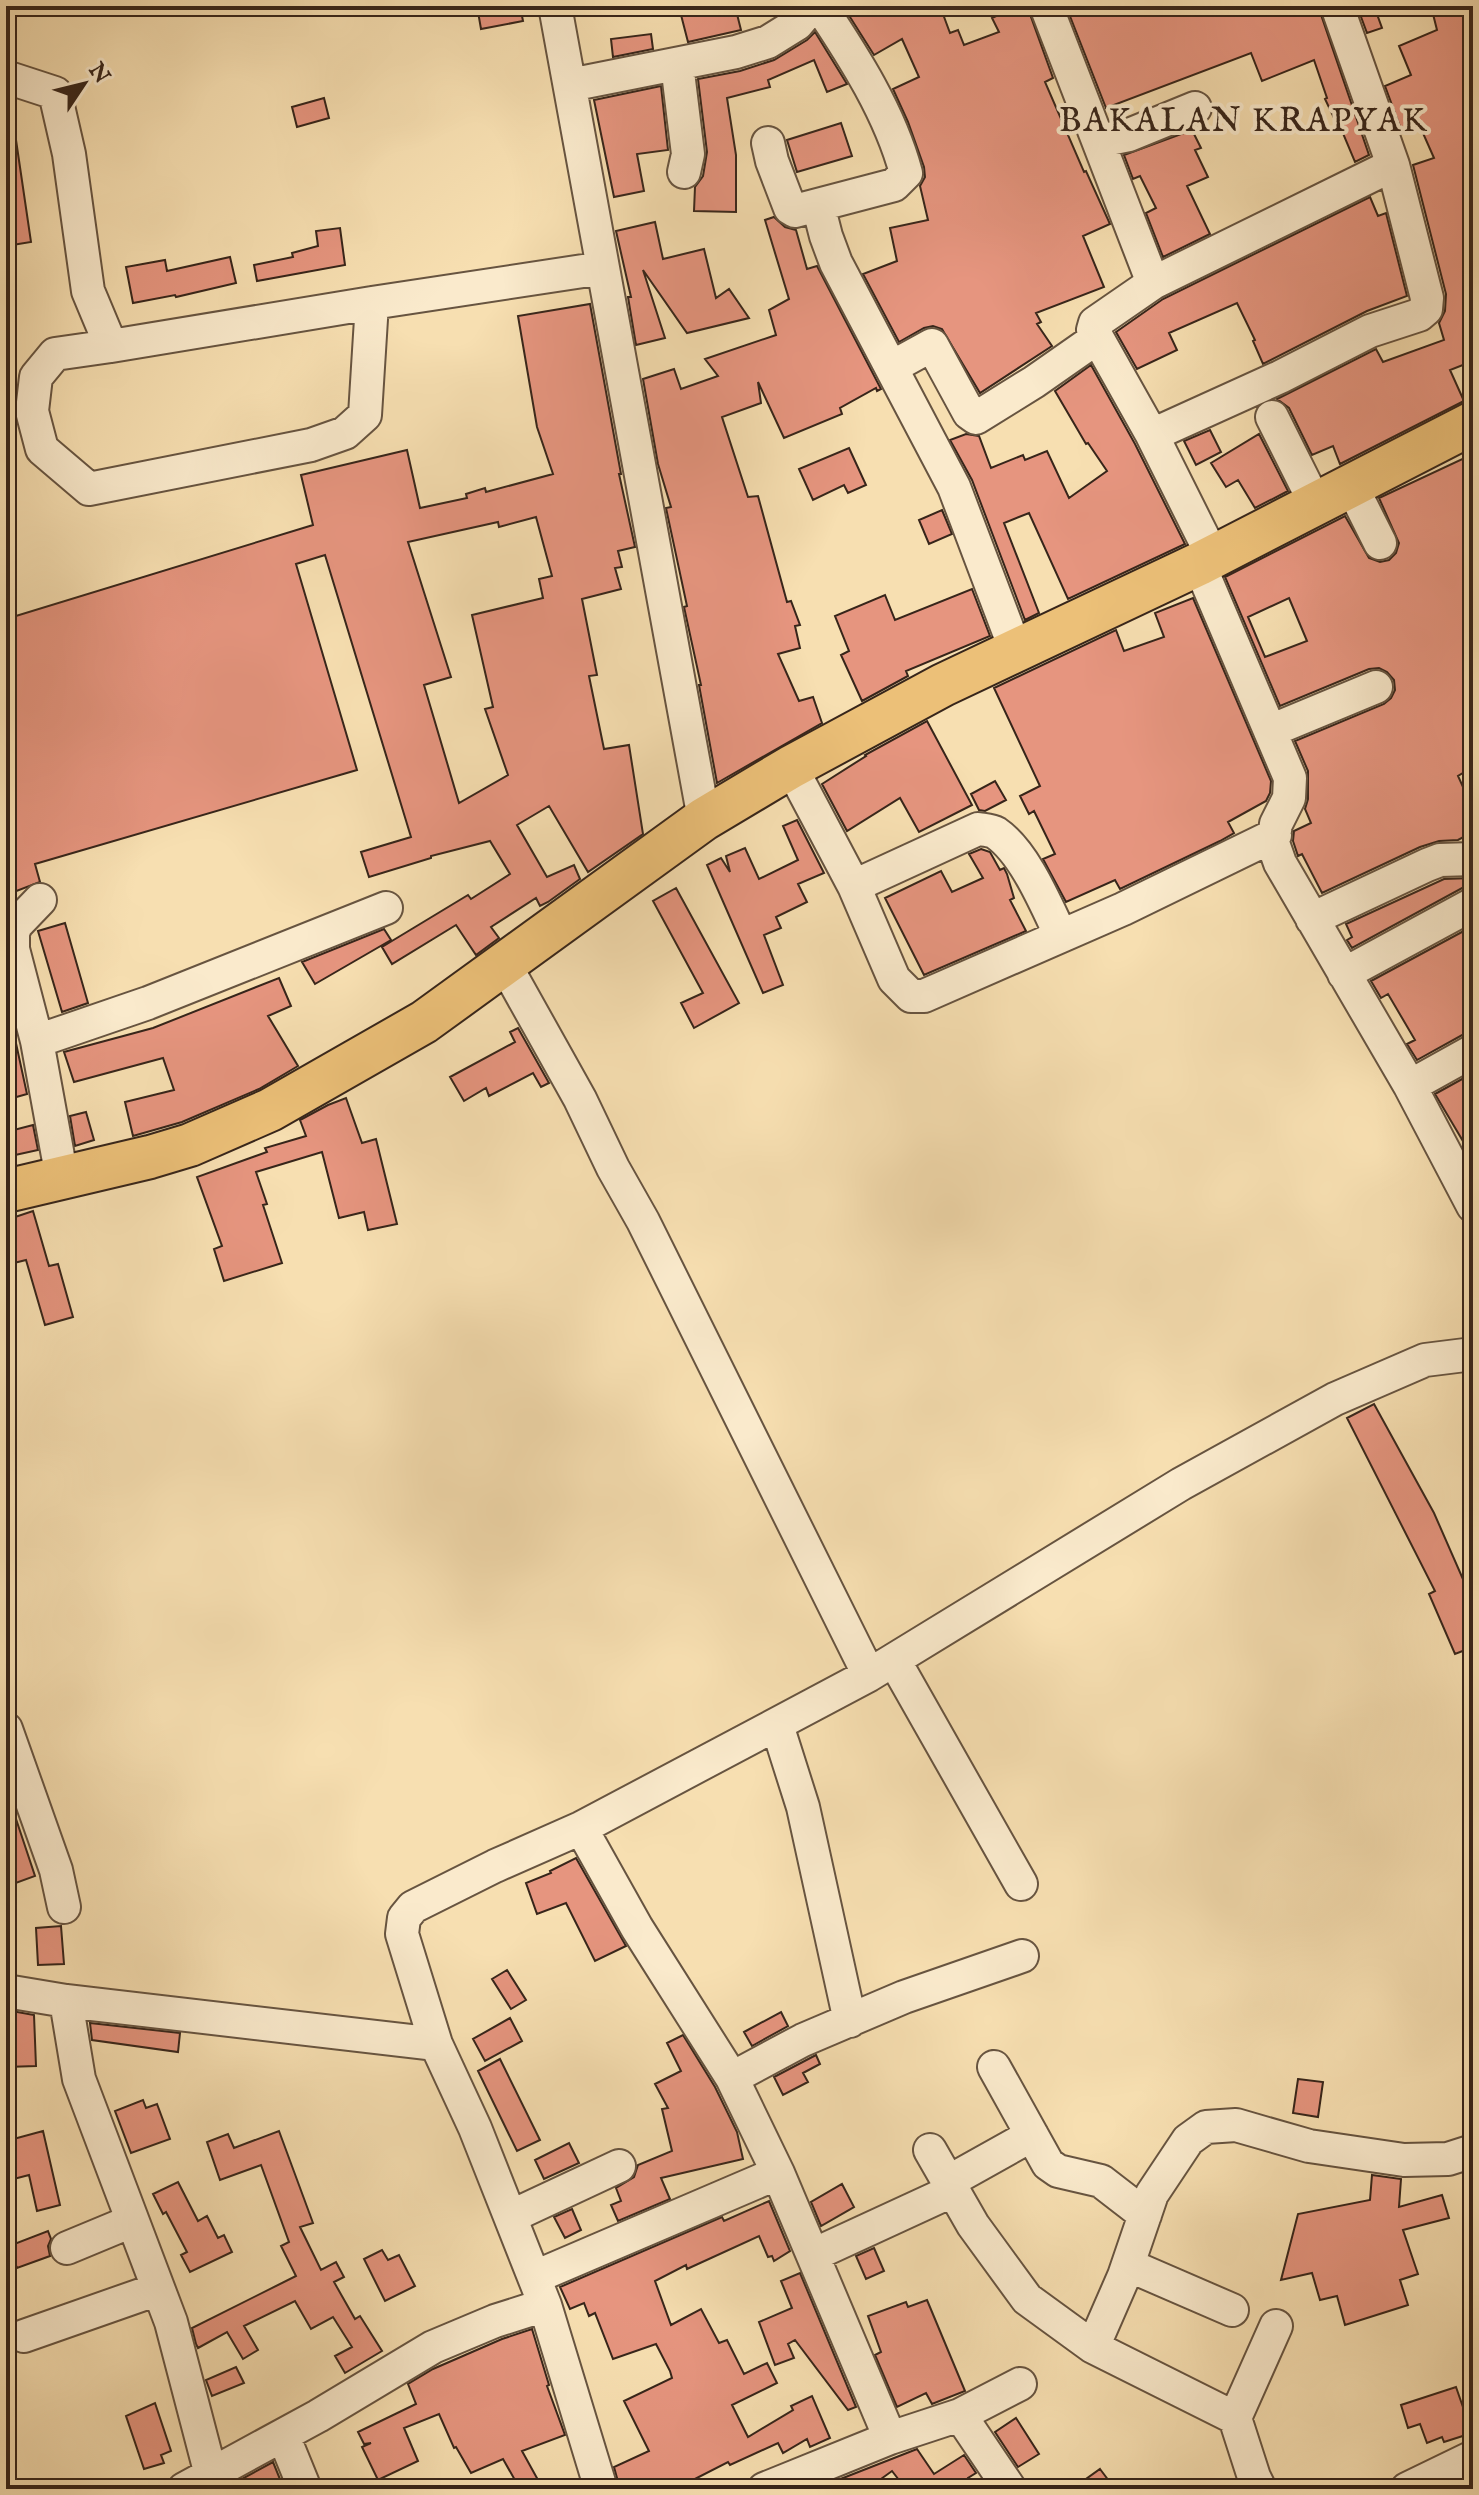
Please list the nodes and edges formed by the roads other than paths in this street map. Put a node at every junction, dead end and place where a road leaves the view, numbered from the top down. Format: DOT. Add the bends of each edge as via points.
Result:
graph roads {
  1 [pos="555,6"];
  2 [pos="812,6"];
  3 [pos="820,6"];
  4 [pos="1046,6"];
  5 [pos="1337,6"];
  6 [pos="677,64"];
  7 [pos="6,77"];
  8 [pos="570,85"];
  9 [pos="1195,108"];
  10 [pos="1099,141"];
  11 [pos="768,143"];
  12 [pos="1393,165"];
  13 [pos="684,172"];
  14 [pos="818,205"];
  15 [pos="603,268"];
  16 [pos="1153,283"];
  17 [pos="372,303"];
  18 [pos="1097,338"];
  19 [pos="111,346"];
  20 [pos="892,367"];
  21 [pos="1272,417"];
  22 [pos="1473,423"];
  23 [pos="1152,435"];
  24 [pos="1333,494"];
  25 [pos="1380,543"];
  26 [pos="1205,559"];
  27 [pos="1016,651"];
  28 [pos="1376,687"];
  29 [pos="1270,731"];
  30 [pos="791,767"];
  31 [pos="704,819"];
  32 [pos="1275,835"];
  33 [pos="1473,859"];
  34 [pos="854,886"];
  35 [pos="40,900"];
  36 [pos="1473,904"];
  37 [pos="386,908"];
  38 [pos="1312,919"];
  39 [pos="1061,936"];
  40 [pos="504,963"];
  41 [pos="1344,974"];
  42 [pos="37,1041"];
  43 [pos="1473,1051"];
  44 [pos="1410,1086"];
  45 [pos="62,1178"];
  46 [pos="6,1191"];
  47 [pos="1472,1202"];
  48 [pos="1473,1354"];
  49 [pos="882,1667"];
  50 [pos="777,1725"];
  51 [pos="6,1729"];
  52 [pos="581,1828"];
  53 [pos="1021,1884"];
  54 [pos="64,1907"];
  55 [pos="1022,1956"];
  56 [pos="6,1991"];
  57 [pos="66,2001"];
  58 [pos="850,2021"];
  59 [pos="436,2044"];
  60 [pos="994,2067"];
  61 [pos="732,2078"];
  62 [pos="1032,2135"];
  63 [pos="930,2150"];
  64 [pos="1473,2151"];
  65 [pos="619,2166"];
  66 [pos="778,2173"];
  67 [pos="951,2186"];
  68 [pos="1145,2215"];
  69 [pos="512,2216"];
  70 [pos="132,2221"];
  71 [pos="67,2248"];
  72 [pos="813,2255"];
  73 [pos="1128,2265"];
  74 [pos="158,2289"];
  75 [pos="540,2291"];
  76 [pos="1232,2310"];
  77 [pos="1276,2326"];
  78 [pos="24,2336"];
  79 [pos="1093,2347"];
  80 [pos="1020,2384"];
  81 [pos="960,2415"];
  82 [pos="1235,2418"];
  83 [pos="283,2435"];
  84 [pos="890,2438"];
  85 [pos="1473,2457"];
  86 [pos="193,2485"];
  87 [pos="305,2489"];
  88 [pos="601,2489"];
  89 [pos="764,2489"];
  90 [pos="1010,2489"];
  91 [pos="1260,2489"];
  92 [pos="1407,2489"];
  1 -- 8 [label="street"];
  2 -- 6 [label="street" via="797,24 768,42"];
  3 -- 14 [label="street" via="893,132 906,173 894,185"];
  4 -- 10 [label="street"];
  5 -- 12 [label="street"];
  6 -- 8 [label="street"];
  6 -- 13 [label="street" via="688,154"];
  7 -- 19 [label="street" via="55,93 88,291"];
  8 -- 15 [label="street"];
  9 -- 10 [label="street" via="1129,135"];
  10 -- 16 [label="street"];
  11 -- 14 [label="street" via="790,208"];
  12 -- 16 [label="street"];
  12 -- 23 [label="street" via="1426,309"];
  14 -- 20 [label="street" via="836,263"];
  15 -- 17 [label="street"];
  15 -- 31 [label="street"];
  16 -- 18 [label="street" via="1095,323"];
  17 -- 19 [label="street"];
  17 -- 19 [label="street" via="365,415 345,433 311,445 89,489 42,449 32,411 36,377 55,354"];
  18 -- 20 [label="street" via="976,418 932,345"];
  18 -- 23 [label="street"];
  20 -- 27 [label="street" via="954,487"];
  21 -- 24 [label="street"];
  22 -- 24 [label="main road"];
  23 -- 26 [label="street"];
  24 -- 25 [label="street"];
  24 -- 26 [label="main road"];
  26 -- 27 [label="main road"];
  26 -- 29 [label="street"];
  27 -- 30 [label="main road"];
  28 -- 29 [label="street"];
  29 -- 32 [label="street" via="1290,778 1289,798"];
  30 -- 31 [label="main road"];
  30 -- 34 [label="street"];
  31 -- 40 [label="main road"];
  32 -- 38 [label="street" via="1280,863"];
  32 -- 39 [label="street"];
  33 -- 38 [label="street" via="1440,860"];
  34 -- 39 [label="street" via="978,829 994,831 1037,888"];
  34 -- 39 [label="street" via="894,979 911,996 924,996"];
  35 -- 42 [label="street" via="13,933"];
  36 -- 41 [label="street"];
  37 -- 42 [label="street" via="148,1003"];
  38 -- 41 [label="street"];
  40 -- 45 [label="main road" via="424,1022 270,1110 190,1145"];
  40 -- 49 [label="street"];
  41 -- 44 [label="street"];
  42 -- 45 [label="street"];
  43 -- 44 [label="street"];
  44 -- 47 [label="street"];
  45 -- 46 [label="main road"];
  48 -- 49 [label="street" via="1425,1360 1335,1399 1181,1484"];
  49 -- 50 [label="street"];
  49 -- 53 [label="street"];
  50 -- 52 [label="street"];
  50 -- 58 [label="street" via="803,1807"];
  51 -- 54 [label="street"];
  52 -- 59 [label="street" via="430,1897 404,1918 402,1934"];
  52 -- 61 [label="street"];
  55 -- 58 [label="street"];
  56 -- 57 [label="street"];
  57 -- 59 [label="street"];
  57 -- 70 [label="street" via="79,2079"];
  58 -- 61 [label="street"];
  59 -- 69 [label="street"];
  60 -- 62 [label="street"];
  61 -- 66 [label="street"];
  62 -- 67 [label="street"];
  62 -- 68 [label="street" via="1048,2164 1101,2181"];
  63 -- 67 [label="street"];
  64 -- 68 [label="street" via="1448,2159 1404,2160 1309,2146 1236,2125 1206,2127 1188,2140 1152,2194"];
  65 -- 69 [label="street"];
  66 -- 72 [label="street"];
  66 -- 75 [label="street"];
  67 -- 72 [label="street"];
  67 -- 79 [label="street" via="1027,2299"];
  68 -- 73 [label="street"];
  69 -- 75 [label="street"];
  70 -- 71 [label="street"];
  70 -- 74 [label="street"];
  72 -- 84 [label="street"];
  73 -- 76 [label="street"];
  73 -- 79 [label="street"];
  74 -- 78 [label="street"];
  74 -- 86 [label="street" via="171,2322"];
  75 -- 83 [label="street" via="495,2321 433,2347"];
  75 -- 88 [label="street"];
  77 -- 82 [label="street"];
  79 -- 82 [label="street"];
  80 -- 81 [label="street"];
  81 -- 84 [label="street"];
  81 -- 90 [label="street"];
  82 -- 91 [label="street"];
  83 -- 86 [label="street"];
  83 -- 87 [label="street"];
  84 -- 89 [label="street"];
  85 -- 92 [label="street"];
}
